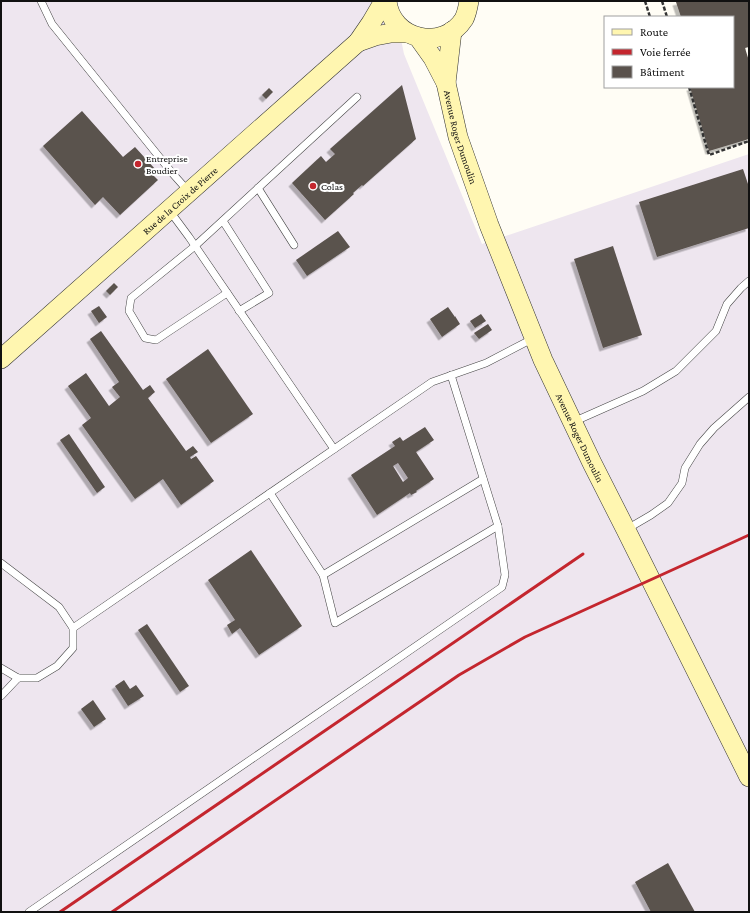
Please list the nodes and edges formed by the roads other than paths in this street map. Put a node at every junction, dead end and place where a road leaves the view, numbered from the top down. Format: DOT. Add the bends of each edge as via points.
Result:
graph roads {
  1 [pos="41,1"];
  2 [pos="384,1"];
  3 [pos="387,1"];
  4 [pos="470,1"];
  5 [pos="452,31"];
  6 [pos="412,35"];
  7 [pos="358,42"];
  8 [pos="446,83"];
  9 [pos="357,97"];
  10 [pos="258,188"];
  11 [pos="189,192"];
  12 [pos="168,210"];
  13 [pos="223,221"];
  14 [pos="294,245"];
  15 [pos="195,246"];
  16 [pos="749,281"];
  17 [pos="227,293"];
  18 [pos="239,311"];
  19 [pos="534,338"];
  20 [pos="1,359"];
  21 [pos="451,375"];
  22 [pos="749,397"];
  23 [pos="573,422"];
  24 [pos="334,450"];
  25 [pos="483,479"];
  26 [pos="270,493"];
  27 [pos="498,526"];
  28 [pos="626,530"];
  29 [pos="1,563"];
  30 [pos="323,575"];
  31 [pos="73,628"];
  32 [pos="1,668"];
  33 [pos="18,678"];
  34 [pos="1,696"];
  35 [pos="749,777"];
  36 [pos="29,912"];
  1 -- 11 [label="lane" via="52,24"];
  2 -- 7 [label="main road, Rue de la Croix de Pierre"];
  3 -- 6 [label="main road" via="398,26"];
  4 -- 5 [label="main road" via="464,18"];
  5 -- 6 [label="main road, Rue de la Croix de Pierre" via="429,38"];
  5 -- 8 [label="main road"];
  6 -- 7 [label="main road, Rue de la Croix de Pierre" via="391,33"];
  6 -- 8 [label="main road" via="433,58"];
  7 -- 11 [label="main road, Rue de la Croix de Pierre"];
  8 -- 19 [label="main road, Avenue Roger Dumoulin" via="458,137 489,225"];
  9 -- 10 [label="lane"];
  10 -- 13 [label="lane"];
  10 -- 14 [label="lane"];
  11 -- 12 [label="main road, Rue de la Croix de Pierre"];
  12 -- 15 [label="lane"];
  12 -- 20 [label="main road, Rue de la Croix de Pierre"];
  13 -- 15 [label="lane"];
  13 -- 18 [label="lane" via="269,293"];
  15 -- 17 [label="lane"];
  15 -- 17 [label="lane" via="131,298 129,311 145,338 156,340"];
  16 -- 23 [label="lane" via="727,304 716,331 676,371 643,391"];
  17 -- 18 [label="lane"];
  18 -- 24 [label="lane"];
  19 -- 21 [label="lane" via="486,363"];
  19 -- 23 [label="main road, Avenue Roger Dumoulin"];
  21 -- 24 [label="lane" via="432,382"];
  21 -- 25 [label="lane"];
  22 -- 28 [label="lane" via="700,444 685,468 682,483 668,503"];
  23 -- 28 [label="main road, Avenue Roger Dumoulin"];
  24 -- 26 [label="lane"];
  25 -- 27 [label="lane"];
  25 -- 30 [label="lane"];
  26 -- 30 [label="lane"];
  26 -- 31 [label="lane"];
  27 -- 30 [label="lane" via="335,623"];
  27 -- 36 [label="lane" via="505,575 502,587"];
  28 -- 35 [label="main road, Avenue Roger Dumoulin"];
  29 -- 31 [label="lane" via="59,607"];
  31 -- 33 [label="lane" via="73,648 57,666 37,678"];
  32 -- 33 [label="lane"];
  33 -- 34 [label="lane"];
}
